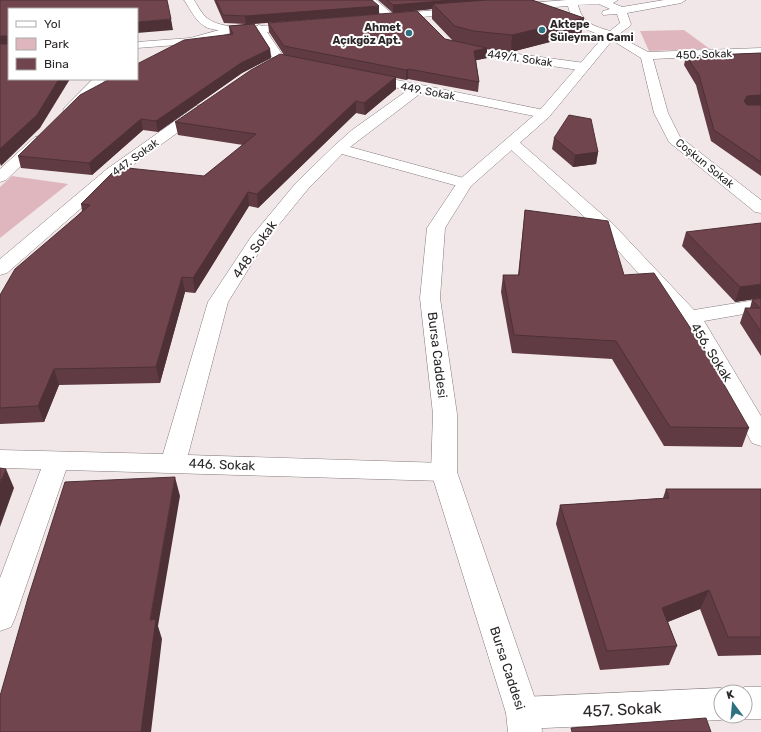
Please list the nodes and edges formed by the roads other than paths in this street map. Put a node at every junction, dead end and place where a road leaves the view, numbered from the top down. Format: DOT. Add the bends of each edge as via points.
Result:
graph roads {
  1 [pos="189,0"];
  2 [pos="370,0"];
  3 [pos="377,0"];
  4 [pos="600,0"];
  5 [pos="614,0"];
  6 [pos="681,0"];
  7 [pos="573,1"];
  8 [pos="476,10"];
  9 [pos="621,11"];
  10 [pos="420,15"];
  11 [pos="568,15"];
  12 [pos="391,17"];
  13 [pos="375,18"];
  14 [pos="305,24"];
  15 [pos="430,25"];
  16 [pos="259,28"];
  17 [pos="234,29"];
  18 [pos="611,35"];
  19 [pos="138,45"];
  20 [pos="449,45"];
  21 [pos="761,51"];
  22 [pos="646,56"];
  23 [pos="585,67"];
  24 [pos="313,68"];
  25 [pos="358,76"];
  26 [pos="99,80"];
  27 [pos="419,88"];
  28 [pos="215,99"];
  29 [pos="544,114"];
  30 [pos="59,121"];
  31 [pos="48,131"];
  32 [pos="512,144"];
  33 [pos="339,149"];
  34 [pos="0,177"];
  35 [pos="464,183"];
  36 [pos="761,192"];
  37 [pos="745,195"];
  38 [pos="761,208"];
  39 [pos="0,269"];
  40 [pos="761,305"];
  41 [pos="689,317"];
  42 [pos="761,437"];
  43 [pos="0,458"];
  44 [pos="56,460"];
  45 [pos="173,463"];
  46 [pos="444,472"];
  47 [pos="0,618"];
  48 [pos="713,705"];
  49 [pos="524,723"];
  1 -- 17 [label="street" via="203,20 217,29"];
  2 -- 3 [label="street"];
  2 -- 12 [label="street"];
  4 -- 5 [label="street"];
  4 -- 7 [label="street"];
  4 -- 9 [label="street"];
  6 -- 9 [label="street"];
  7 -- 11 [label="street"];
  7 -- 11 [label="street" via="506,10"];
  8 -- 10 [label="street"];
  9 -- 11 [label="street"];
  9 -- 18 [label="street, Bursa Caddesi" via="626,24"];
  10 -- 12 [label="street"];
  10 -- 15 [label="street"];
  11 -- 18 [label="street" via="585,26"];
  12 -- 13 [label="street"];
  14 -- 16 [label="street"];
  16 -- 17 [label="street"];
  16 -- 24 [label="street" via="274,63"];
  17 -- 19 [label="street" via="190,41"];
  18 -- 22 [label="street"];
  18 -- 23 [label="street, Bursa Caddesi"];
  20 -- 23 [label="street, 449/1. Sokak" via="472,51"];
  21 -- 22 [label="street, 450. Sokak"];
  22 -- 37 [label="street, Coşkun Sokak" via="661,114 674,139"];
  23 -- 29 [label="street, Bursa Caddesi"];
  25 -- 27 [label="street, 449. Sokak"];
  26 -- 30 [label="street"];
  27 -- 29 [label="street, 449. Sokak"];
  27 -- 33 [label="street, 448. Sokak"];
  28 -- 39 [label="street, 447. Sokak" via="113,172"];
  29 -- 32 [label="street, Bursa Caddesi"];
  31 -- 34 [label="street"];
  32 -- 35 [label="street, Bursa Caddesi"];
  32 -- 41 [label="street, 456. Sokak" via="607,228"];
  33 -- 35 [label="street"];
  33 -- 45 [label="street, 448. Sokak" via="302,186 260,237 218,302"];
  35 -- 46 [label="street, Bursa Caddesi" via="436,228 430,298 445,414"];
  36 -- 37 [label="street"];
  37 -- 38 [label="street, Coşkun Sokak"];
  40 -- 41 [label="street"];
  41 -- 42 [label="street, 456. Sokak" via="700,328"];
  43 -- 44 [label="street, 446. Sokak"];
  44 -- 45 [label="street, 446. Sokak"];
  44 -- 47 [label="street"];
  45 -- 46 [label="street, 446. Sokak"];
  46 -- 49 [label="street, Bursa Caddesi"];
  48 -- 49 [label="street, 457. Sokak"];
}
